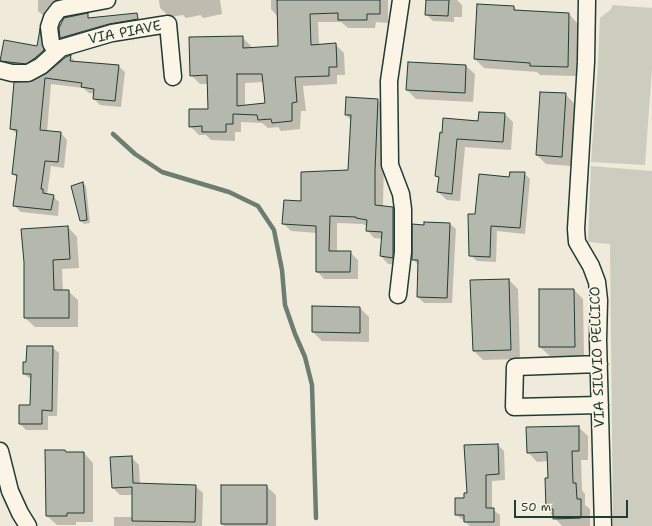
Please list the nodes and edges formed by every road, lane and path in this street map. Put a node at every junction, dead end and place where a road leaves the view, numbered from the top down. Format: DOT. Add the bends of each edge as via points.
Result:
graph roads {
  1 [pos="107,0"];
  2 [pos="401,0"];
  3 [pos="587,0"];
  4 [pos="56,52"];
  5 [pos="0,70"];
  6 [pos="173,77"];
  7 [pos="398,295"];
  8 [pos="600,364"];
  9 [pos="600,406"];
  10 [pos="0,451"];
  11 [pos="28,526"];
  12 [pos="603,526"];
  1 -- 4 [label="street" via="59,9 49,27 51,43"];
  2 -- 7 [label="street" via="389,81 390,164 401,194 403,209 403,252"];
  3 -- 8 [label="street, VIA SILVIO PELLICO" via="576,229 577,242 597,282"];
  4 -- 5 [label="street, VIA PIAVE" via="41,66 28,73"];
  4 -- 6 [label="street, VIA PIAVE" via="61,48 112,33 168,24"];
  8 -- 9 [label="street, VIA SILVIO PELLICO"];
  8 -- 9 [label="street" via="515,367 514,408"];
  9 -- 12 [label="street, VIA SILVIO PELLICO"];
  10 -- 11 [label="street" via="10,491"];
}
